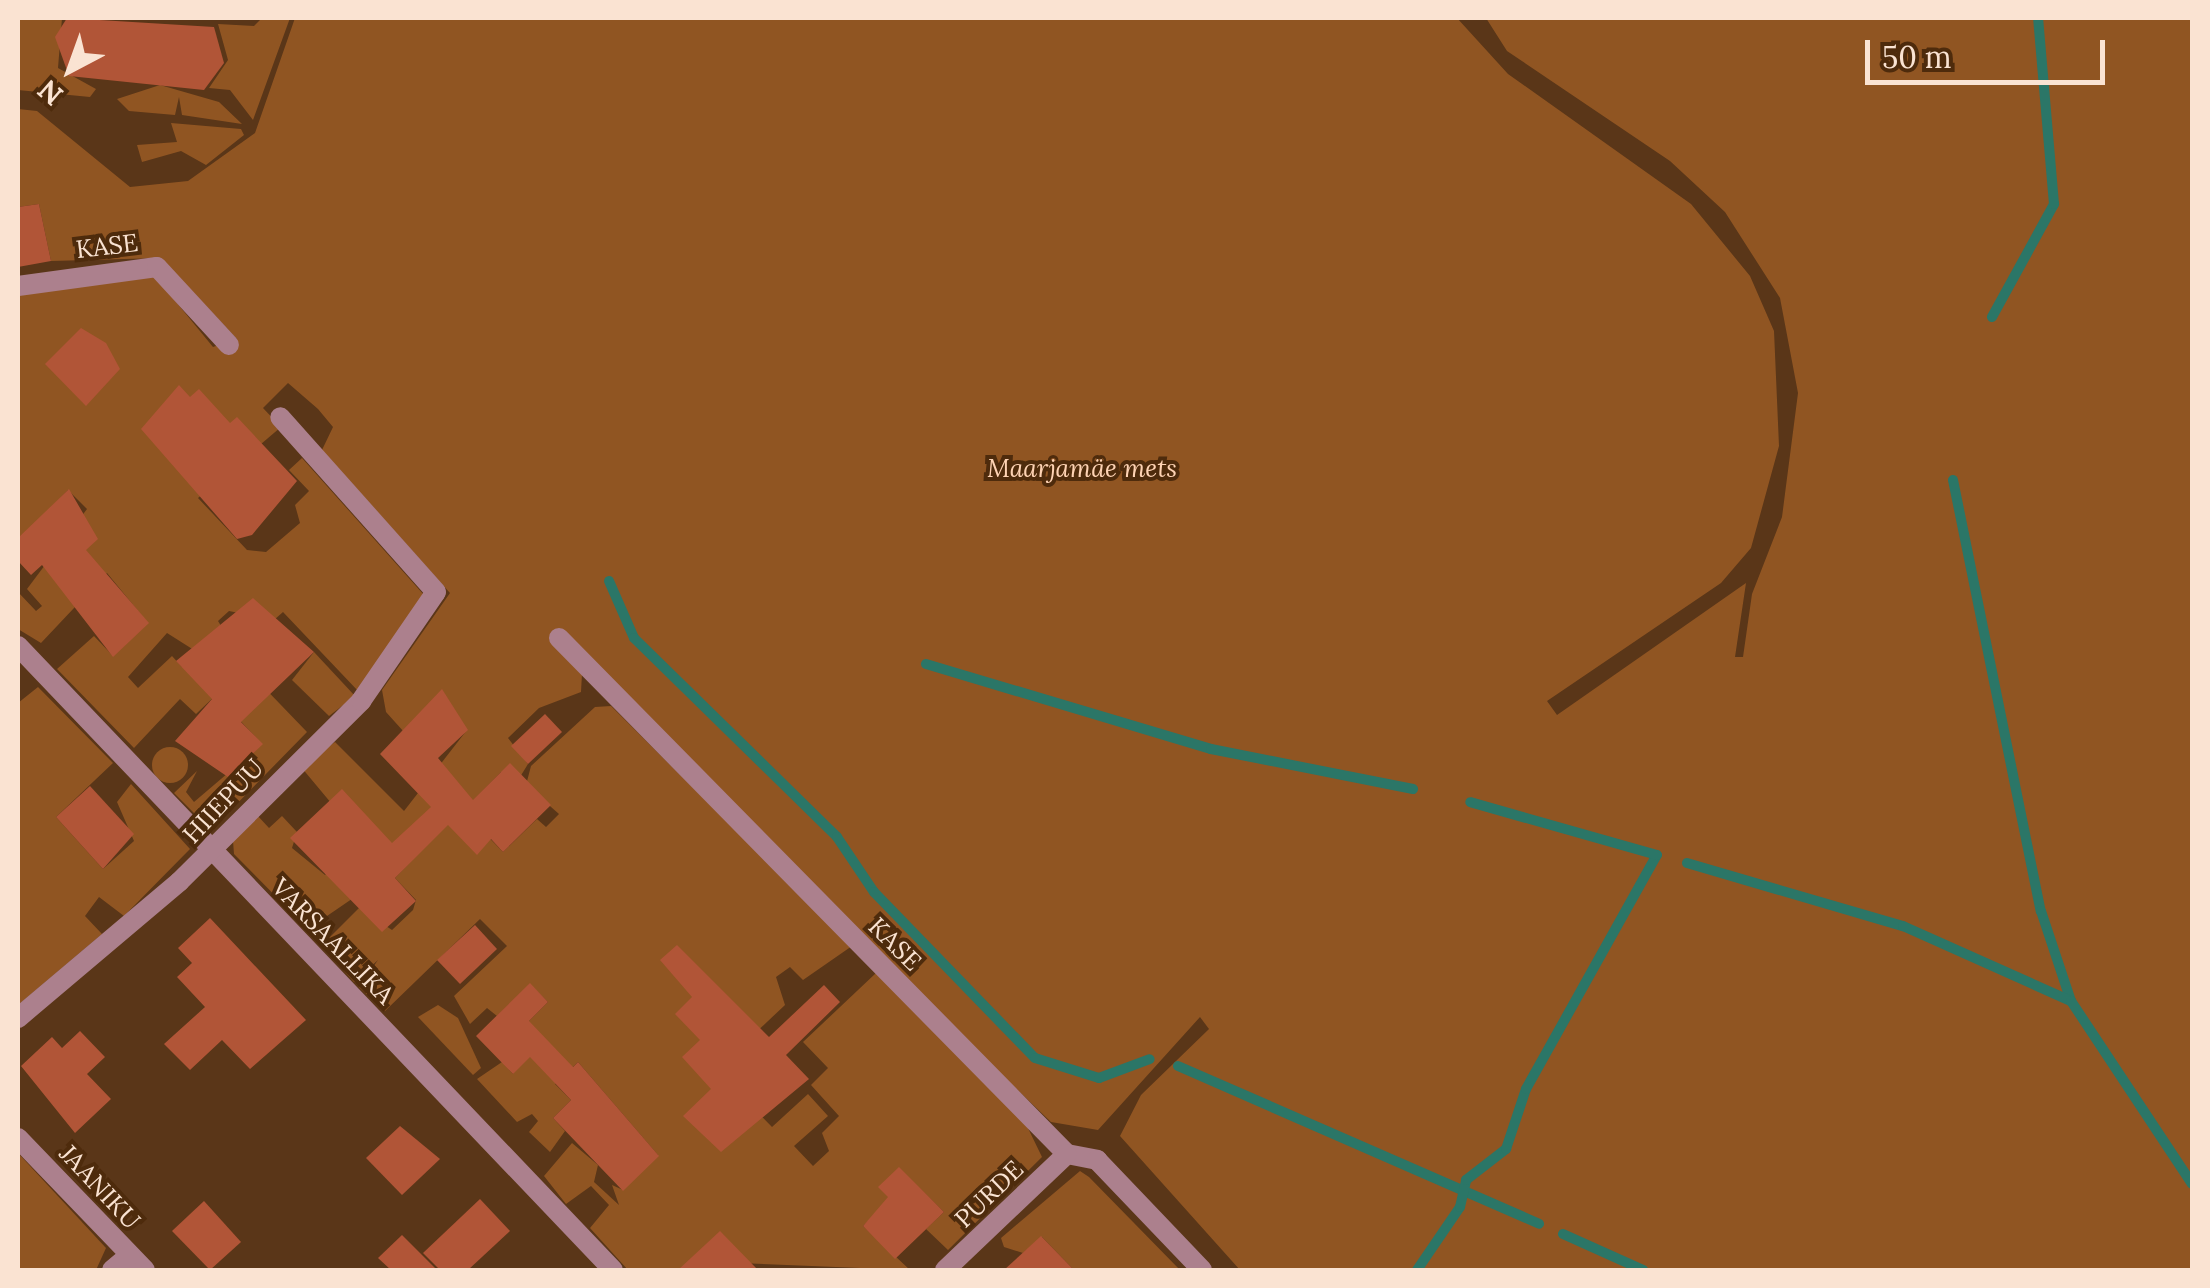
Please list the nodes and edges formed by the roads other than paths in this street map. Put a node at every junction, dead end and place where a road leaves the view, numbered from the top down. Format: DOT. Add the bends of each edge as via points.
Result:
graph roads {
  1 [pos="18,286"];
  2 [pos="229,345"];
  3 [pos="280,417"];
  4 [pos="559,638"];
  5 [pos="18,646"];
  6 [pos="212,850"];
  7 [pos="18,1018"];
  8 [pos="18,1138"];
  9 [pos="1068,1154"];
  10 [pos="137,1263"];
  11 [pos="112,1270"];
  12 [pos="612,1270"];
  13 [pos="946,1270"];
  14 [pos="1202,1270"];
  1 -- 2 [label="street, KASE" via="157,267"];
  3 -- 6 [label="street, HIIEPUU" via="436,592 376,684 230,823"];
  4 -- 9 [label="street, KASE"];
  5 -- 6 [label="street, VARSAALLIKA"];
  6 -- 7 [label="street, HIIEPUU"];
  6 -- 12 [label="street, VARSAALLIKA"];
  8 -- 10 [label="street, JAANIKU"];
  9 -- 13 [label="street, PURDE"];
  9 -- 14 [label="street, KASE" via="1096,1160"];
  10 -- 11 [label="street"];
}
